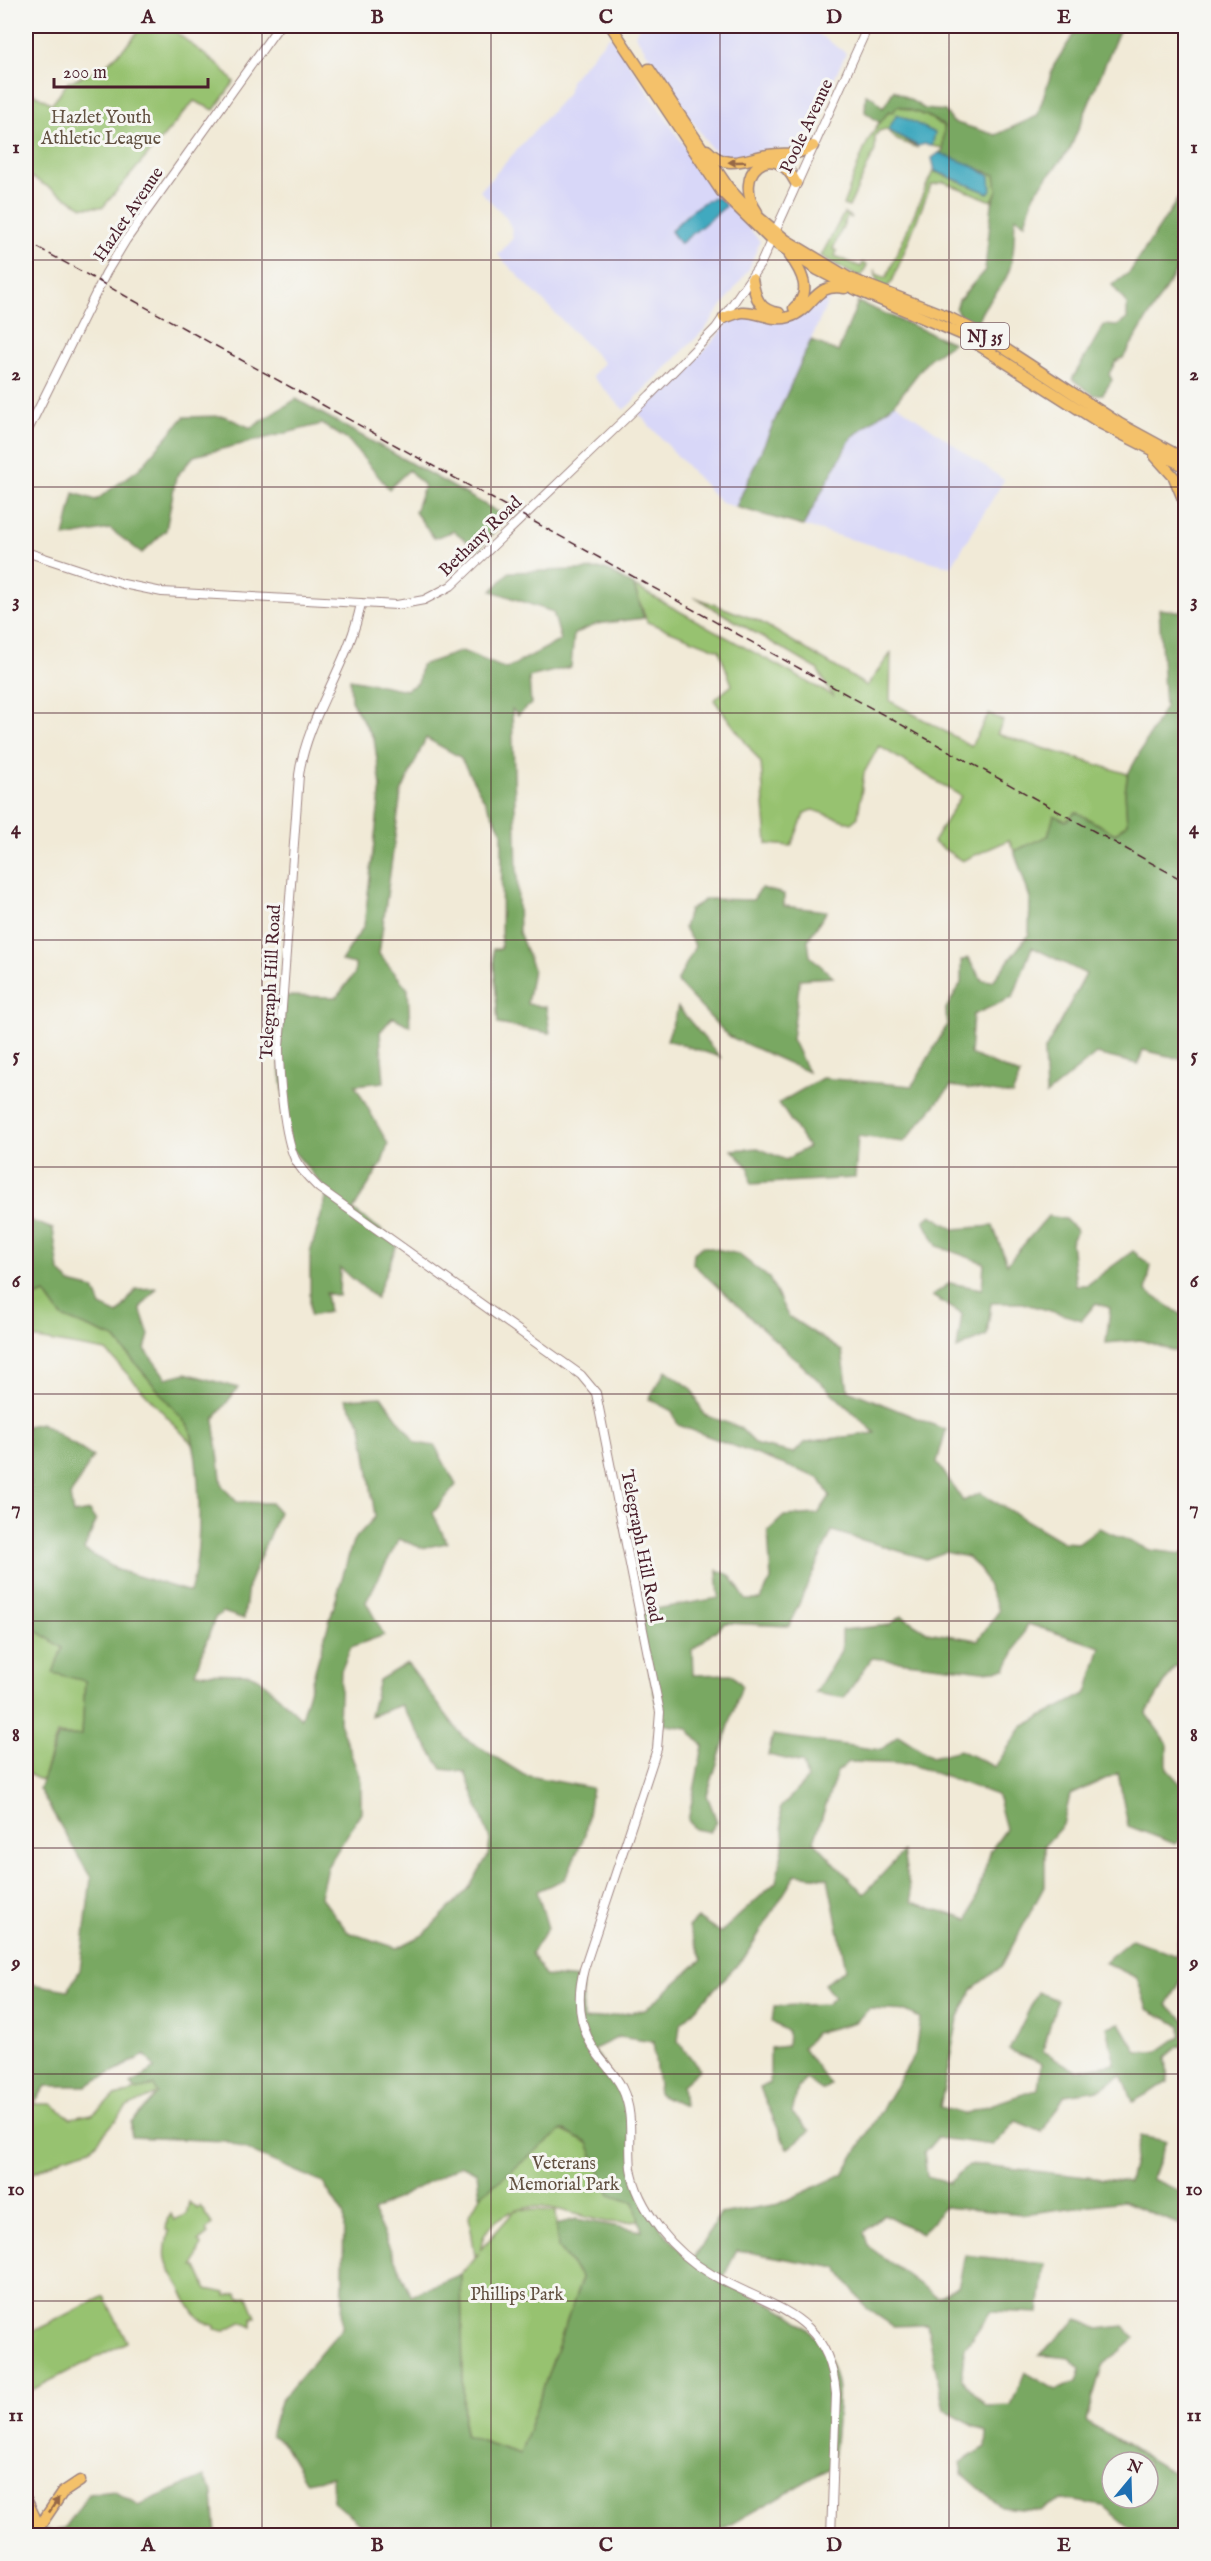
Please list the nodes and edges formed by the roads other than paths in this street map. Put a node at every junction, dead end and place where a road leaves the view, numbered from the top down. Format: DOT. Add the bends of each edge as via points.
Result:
graph roads {
  1 [pos="279,26"];
  2 [pos="610,26"];
  3 [pos="619,26"];
  4 [pos="868,26"];
  5 [pos="697,140"];
  6 [pos="813,146"];
  7 [pos="796,183"];
  8 [pos="762,220"];
  9 [pos="773,236"];
  10 [pos="787,251"];
  11 [pos="752,279"];
  12 [pos="857,290"];
  13 [pos="724,318"];
  14 [pos="26,434"];
  15 [pos="1145,448"];
  16 [pos="1185,459"];
  17 [pos="1185,467"];
  18 [pos="1185,506"];
  19 [pos="26,552"];
  20 [pos="361,603"];
  21 [pos="80,2481"];
  22 [pos="26,2499"];
  23 [pos="32,2535"];
  24 [pos="831,2535"];
  1 -- 14 [label="street, Hazlet Avenue" via="126,240"];
  2 -- 9 [label="highway, NJ 35" via="722,191"];
  3 -- 5 [label="highway, NJ 35"];
  4 -- 6 [label="street, Poole Avenue"];
  6 -- 5 [label="highway, one-way" via="799,154 768,155 731,163 714,156"];
  5 -- 8 [label="highway, NJ 35" via="729,187"];
  6 -- 7 [label="street, Poole Avenue"];
  7 -- 8 [label="highway" via="790,170 780,162 766,162 753,171 748,192"];
  7 -- 9 [label="street, Poole Avenue"];
  8 -- 9 [label="highway, NJ 35"];
  9 -- 10 [label="highway, NJ 35"];
  9 -- 11 [label="street, Bethany Road"];
  9 -- 16 [label="highway, NJ 35" via="849,278 984,335 1120,424"];
  10 -- 11 [label="highway" via="804,282 804,294 798,305 782,313 767,310 757,301"];
  10 -- 12 [label="highway, NJ 35"];
  11 -- 13 [label="street, Bethany Road"];
  12 -- 13 [label="highway" via="827,288 787,318 745,312"];
  12 -- 15 [label="highway, NJ 35" via="963,334"];
  13 -- 20 [label="street, Bethany Road" via="682,364 451,586 416,603"];
  15 -- 17 [label="highway, NJ 35"];
  15 -- 18 [label="highway" via="1174,477"];
  19 -- 20 [label="street, Bethany Road" via="123,584 162,592"];
  20 -- 24 [label="street, Telegraph Hill Road" via="358,622 300,766 279,1048 292,1150 303,1172 319,1188 580,1375 596,1394 658,1693 660,1721 650,1772 583,1975 579,1996 582,2022 593,2047 626,2097 633,2177 660,2229 686,2257 711,2274 792,2313 812,2330 825,2349 836,2394"];
  23 -- 21 [label="highway, one-way" via="62,2493"];
  22 -- 23 [label="highway" via="35,2518"];
}
